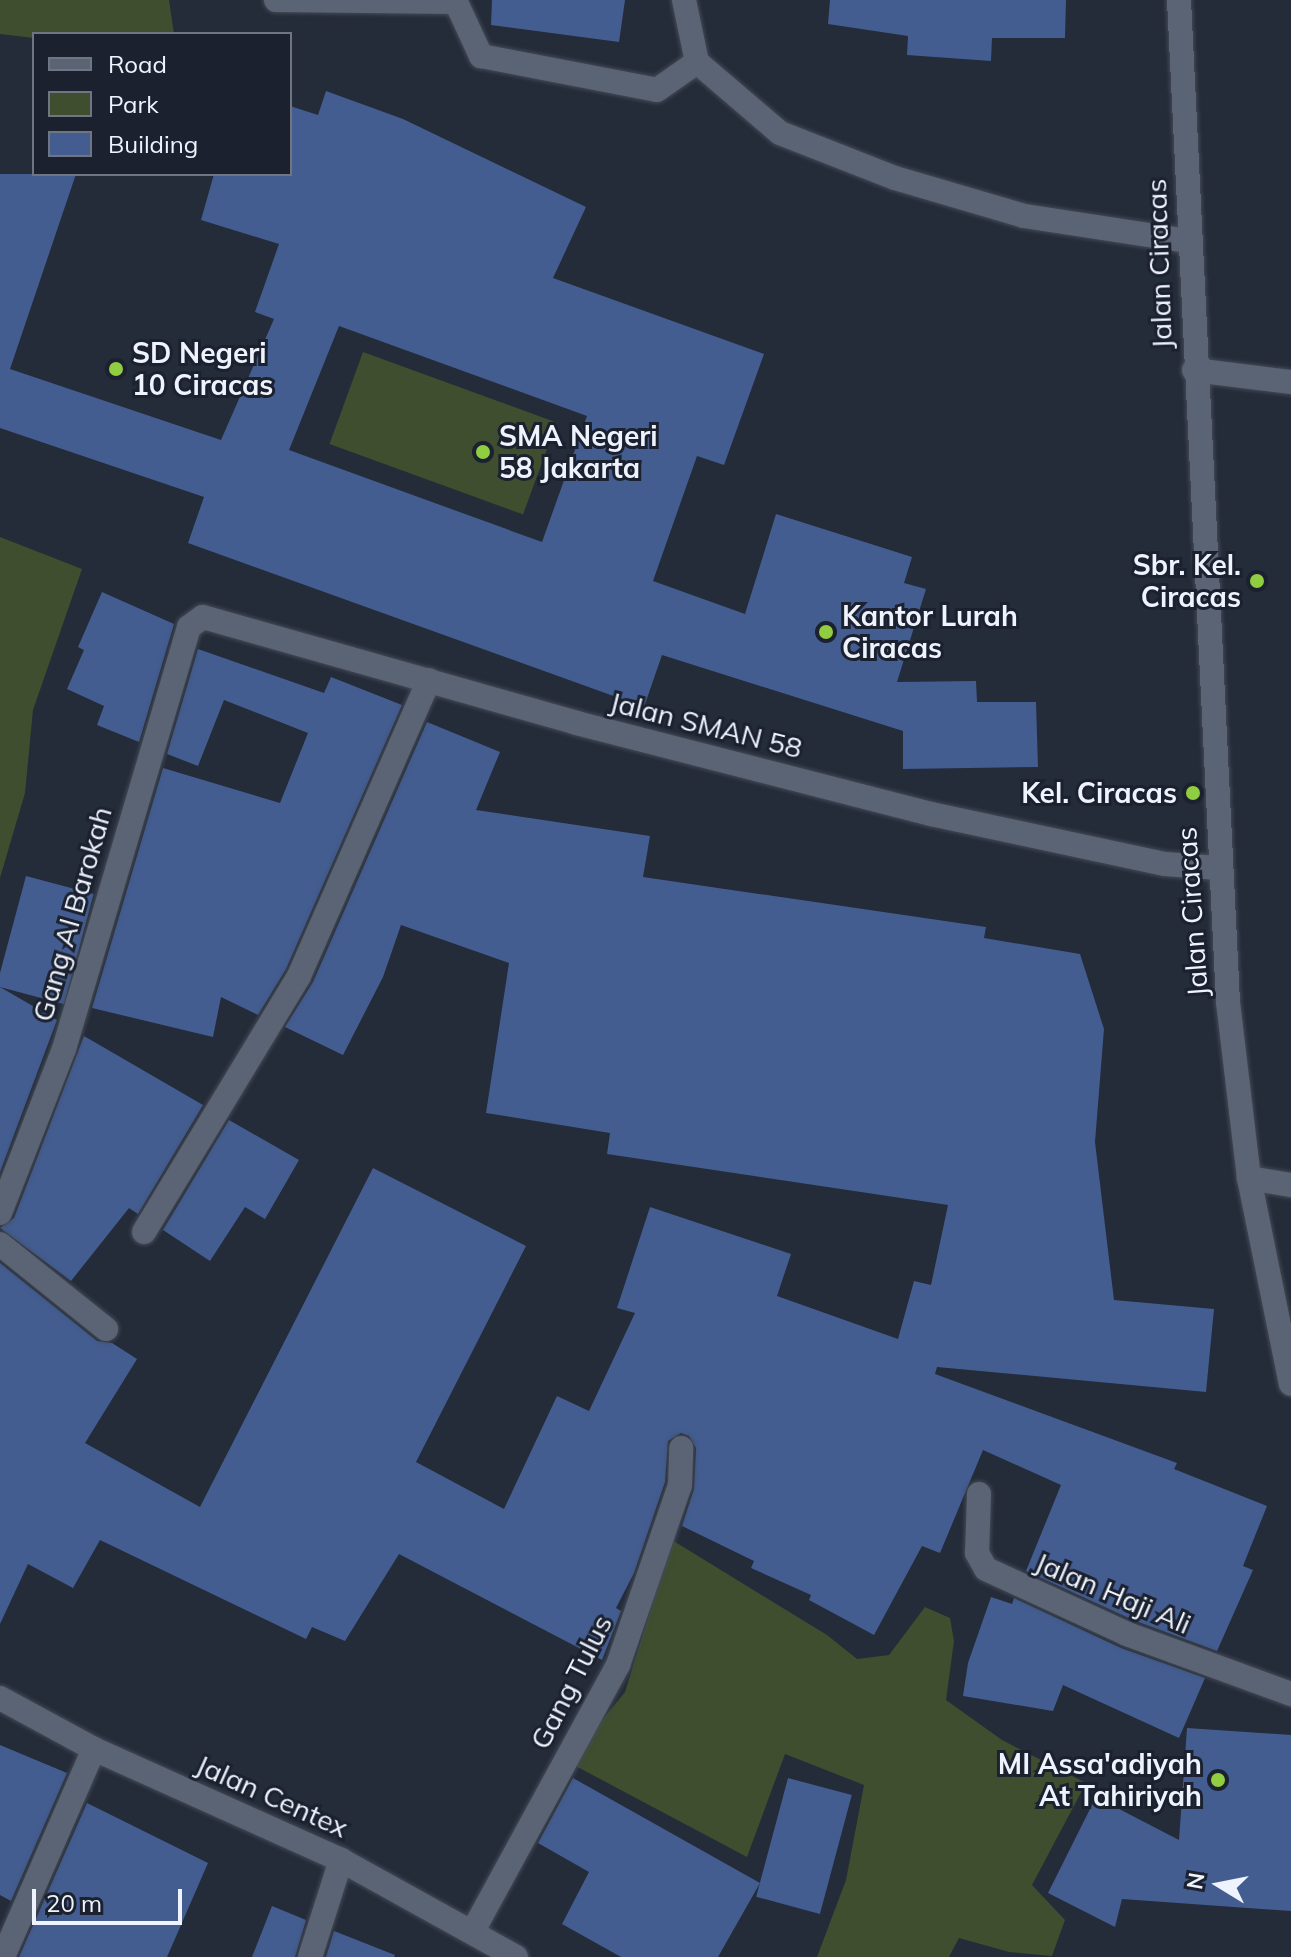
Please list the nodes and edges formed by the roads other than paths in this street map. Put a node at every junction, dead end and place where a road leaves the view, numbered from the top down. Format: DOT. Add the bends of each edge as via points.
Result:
graph roads {
  1 [pos="276,0"];
  2 [pos="684,0"];
  3 [pos="1179,0"];
  4 [pos="697,62"];
  5 [pos="1188,241"];
  6 [pos="1194,370"];
  7 [pos="1291,382"];
  8 [pos="189,627"];
  9 [pos="429,680"];
  10 [pos="1218,868"];
  11 [pos="1249,1178"];
  12 [pos="1291,1185"];
  13 [pos="0,1213"];
  14 [pos="144,1232"];
  15 [pos="0,1244"];
  16 [pos="106,1329"];
  17 [pos="1291,1384"];
  18 [pos="681,1448"];
  19 [pos="979,1494"];
  20 [pos="1291,1694"];
  21 [pos="0,1698"];
  22 [pos="94,1749"];
  23 [pos="341,1860"];
  24 [pos="474,1929"];
  25 [pos="3,1957"];
  26 [pos="310,1957"];
  27 [pos="516,1957"];
  1 -- 4 [label="street" via="456,2 481,56 657,90"];
  2 -- 4 [label="street"];
  3 -- 5 [label="street, Jalan Ciracas"];
  4 -- 5 [label="street" via="780,133 895,178 1024,216"];
  5 -- 6 [label="street, Jalan Ciracas"];
  6 -- 7 [label="street"];
  6 -- 10 [label="street, Jalan Ciracas"];
  8 -- 9 [label="street, Jalan SMAN 58" via="203,617 213,618"];
  8 -- 13 [label="street, Gang Al Barokah" via="64,1049"];
  9 -- 10 [label="street, Jalan SMAN 58" via="931,814 1165,864"];
  9 -- 14 [label="street" via="299,976"];
  10 -- 11 [label="street, Jalan Ciracas"];
  11 -- 12 [label="street"];
  11 -- 17 [label="street, Jalan Ciracas"];
  15 -- 16 [label="street"];
  18 -- 24 [label="street, Gang Tulus" via="680,1485 618,1665"];
  19 -- 20 [label="street, Jalan Haji Ali" via="977,1553 986,1569 1127,1634"];
  21 -- 22 [label="street, Jalan Centex"];
  22 -- 23 [label="street, Jalan Centex"];
  22 -- 25 [label="street"];
  23 -- 24 [label="street, Jalan Centex"];
  23 -- 26 [label="street"];
  24 -- 27 [label="street, Jalan Centex"];
}
